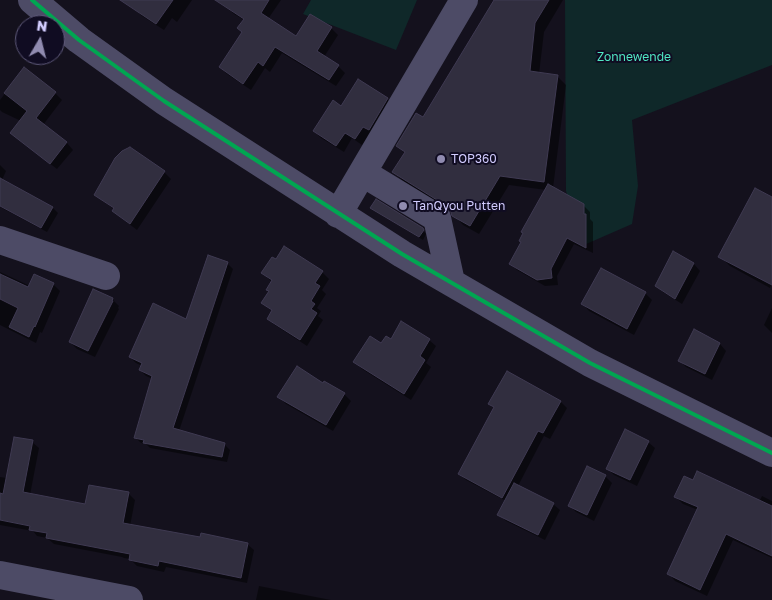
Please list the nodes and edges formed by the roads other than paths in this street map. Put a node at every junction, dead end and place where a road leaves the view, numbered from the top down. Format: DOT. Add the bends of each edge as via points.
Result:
graph roads {
  1 [pos="32,0"];
  2 [pos="464,0"];
  3 [pos="359,180"];
  4 [pos="338,214"];
  5 [pos="0,240"];
  6 [pos="106,276"];
  7 [pos="451,282"];
  8 [pos="772,453"];
  9 [pos="0,575"];
  10 [pos="129,600"];
  1 -- 4 [label="street" via="80,40 164,101"];
  2 -- 3 [label="street"];
  3 -- 4 [label="street"];
  3 -- 7 [label="street" via="442,242"];
  4 -- 7 [label="street"];
  5 -- 6 [label="street"];
  7 -- 8 [label="street" via="590,363"];
  9 -- 10 [label="street"];
}
